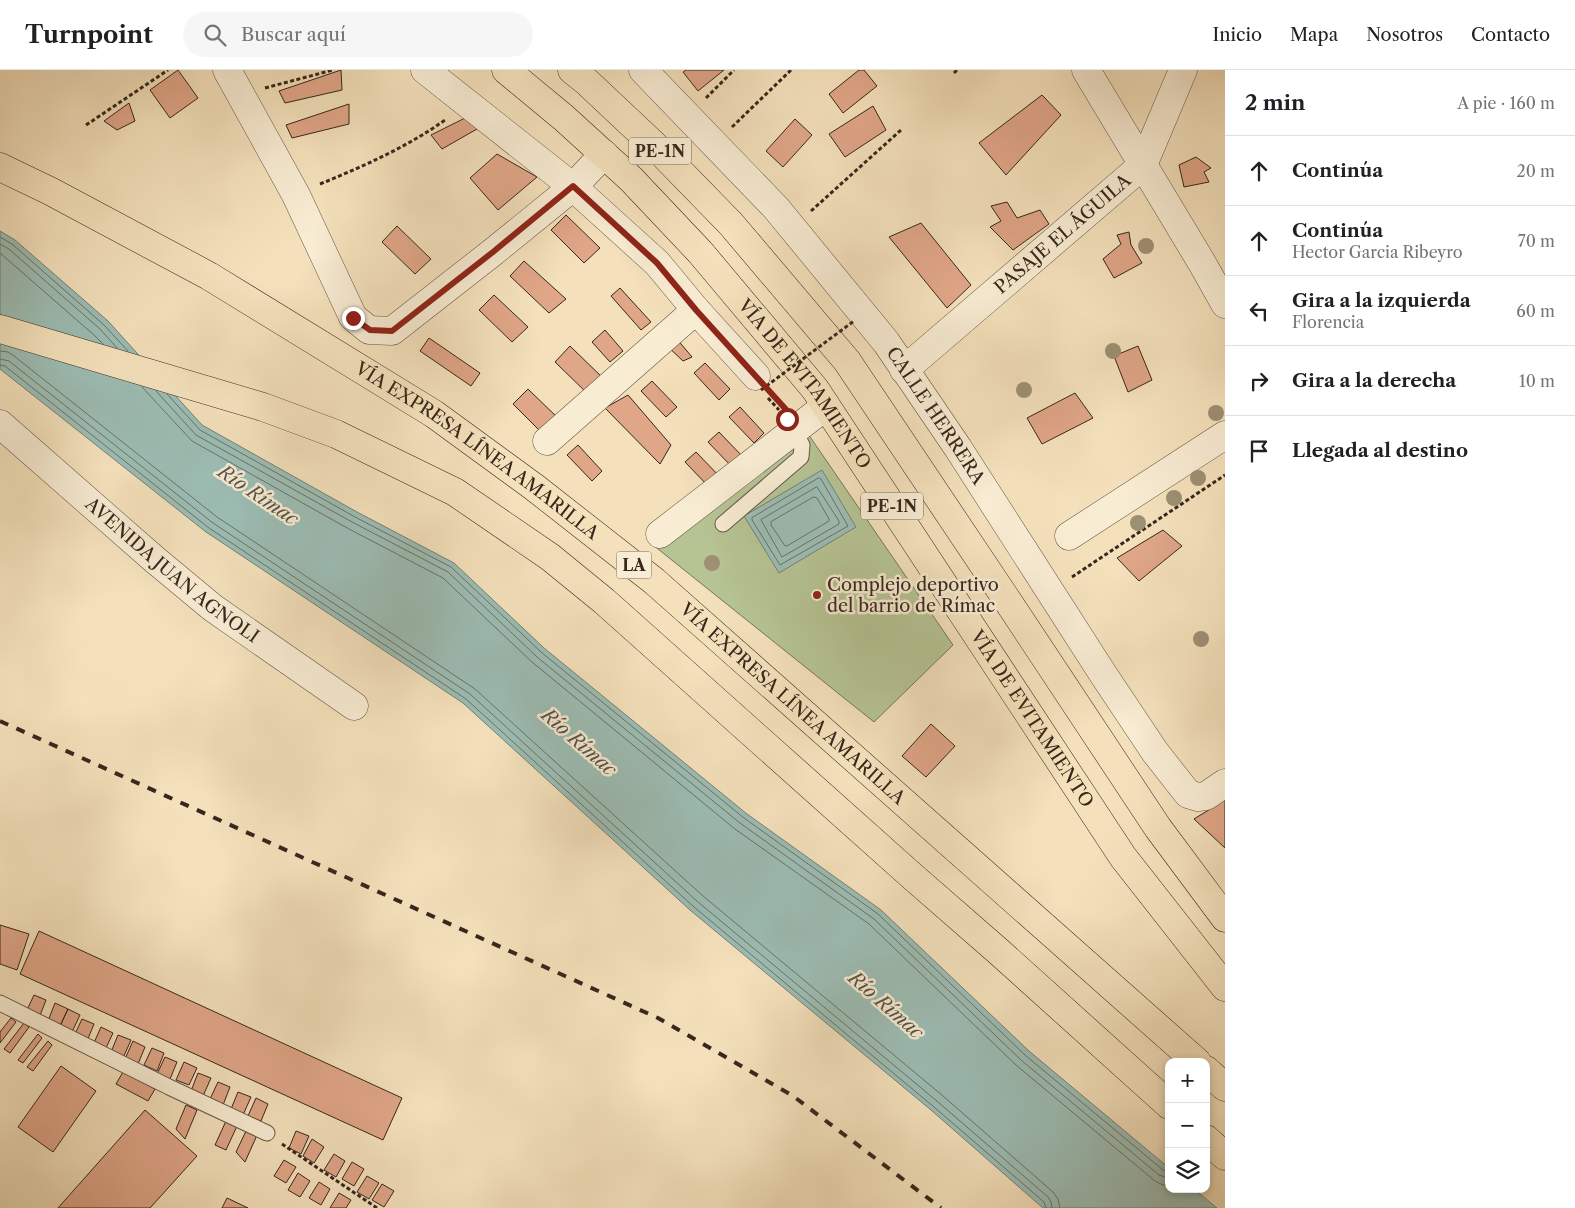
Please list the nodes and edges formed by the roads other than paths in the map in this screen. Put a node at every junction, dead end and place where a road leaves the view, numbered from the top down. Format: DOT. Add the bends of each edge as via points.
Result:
graph roads {
  1 [pos="227,70"];
  2 [pos="425,70"];
  3 [pos="506,70"];
  4 [pos="643,70"];
  5 [pos="1086,70"];
  6 [pos="1183,70"];
  7 [pos="580,74"];
  8 [pos="604,154"];
  9 [pos="1143,166"];
  10 [pos="0,167"];
  11 [pos="573,186"];
  12 [pos="1225,304"];
  13 [pos="696,310"];
  14 [pos="0,328"];
  15 [pos="904,370"];
  16 [pos="761,388"];
  17 [pos="826,406"];
  18 [pos="787,417"];
  19 [pos="0,424"];
  20 [pos="1225,435"];
  21 [pos="547,441"];
  22 [pos="723,524"];
  23 [pos="660,534"];
  24 [pos="1069,536"];
  25 [pos="354,706"];
  26 [pos="1225,783"];
  27 [pos="1224,917"];
  28 [pos="1225,987"];
  29 [pos="0,1003"];
  30 [pos="1192,1058"];
  31 [pos="1210,1074"];
  32 [pos="1225,1087"];
  33 [pos="1167,1103"];
  34 [pos="267,1133"];
  35 [pos="1210,1143"];
  36 [pos="1225,1156"];
  1 -- 11 [label="street" via="296,195 353,318 370,330 392,331"];
  2 -- 11 [label="street"];
  3 -- 8 [label="highway, VÍA DE EVITAMIENTO / PE-1N"];
  4 -- 15 [label="street, CALLE HERRERA" via="776,208 886,342"];
  5 -- 9 [label="street"];
  6 -- 9 [label="street, PASAJE EL ÁGUILA"];
  7 -- 27 [label="highway, PE-1N" via="731,224 847,361 1158,828"];
  8 -- 11 [label="street"];
  8 -- 17 [label="highway, VÍA DE EVITAMIENTO / PE-1N" via="700,252"];
  9 -- 12 [label="street"];
  9 -- 15 [label="street, PASAJE EL ÁGUILA"];
  10 -- 30 [label="highway, VÍA EXPRESA LÍNEA AMARILLA / LA" via="209,276 434,414 534,487 654,580"];
  11 -- 13 [label="street" via="657,263"];
  13 -- 16 [label="street"];
  13 -- 21 [label="street"];
  14 -- 33 [label="highway, LA" via="263,407 336,434 455,492 550,557 610,606"];
  15 -- 26 [label="street, CALLE HERRERA" via="1145,737 1188,794 1206,796"];
  17 -- 18 [label="street"];
  17 -- 28 [label="highway, VÍA DE EVITAMIENTO / PE-1N" via="1123,856"];
  18 -- 22 [label="lane" via="802,445 801,457"];
  18 -- 23 [label="street"];
  19 -- 25 [label="street, AVENIDA JUAN AGNOLI" via="213,608"];
  20 -- 24 [label="street"];
  29 -- 34 [label="lane"];
  31 -- 32 [label="highway"];
  35 -- 36 [label="highway"];
}
